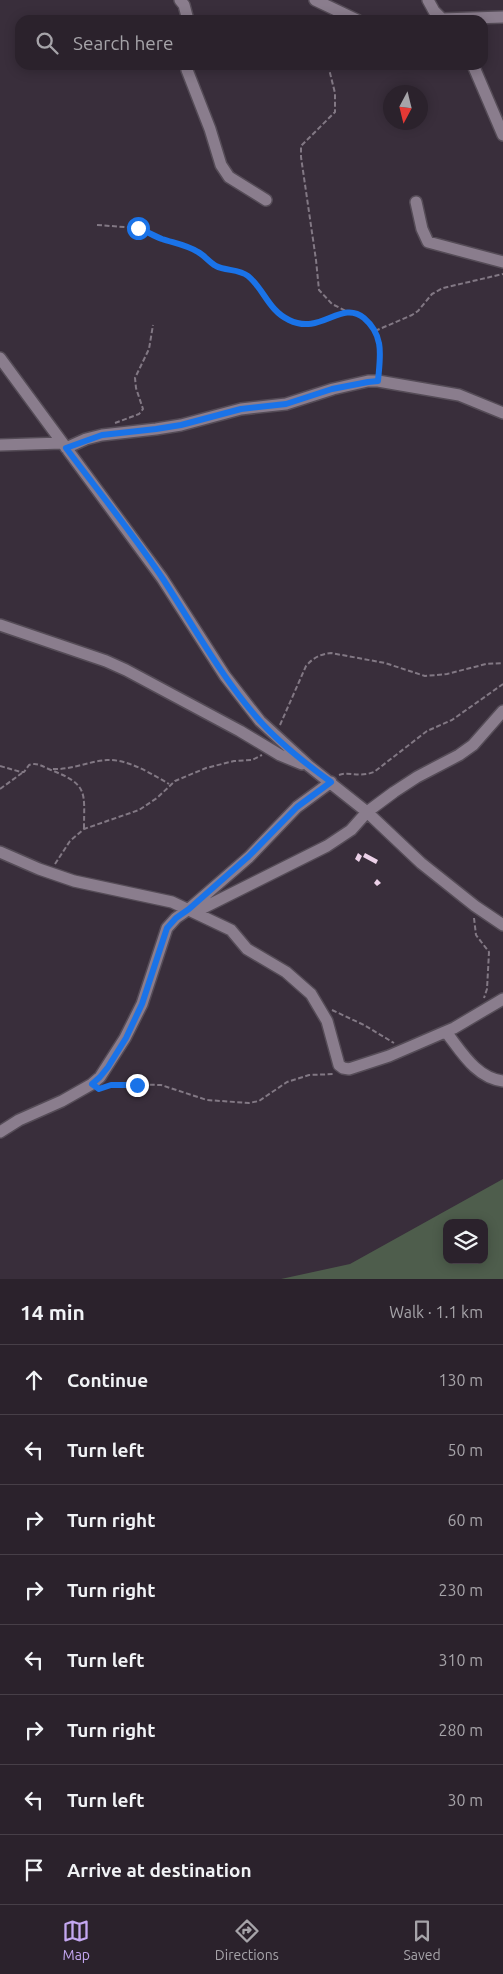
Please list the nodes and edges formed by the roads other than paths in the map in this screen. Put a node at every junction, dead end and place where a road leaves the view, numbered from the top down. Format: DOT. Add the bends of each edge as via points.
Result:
graph roads {
  1 [pos="180,0"];
  2 [pos="315,0"];
  3 [pos="428,0"];
  4 [pos="187,15"];
  5 [pos="346,15"];
  6 [pos="438,15"];
  7 [pos="503,17"];
  8 [pos="488,18"];
  9 [pos="187,70"];
  10 [pos="475,70"];
  11 [pos="503,135"];
  12 [pos="266,200"];
  13 [pos="416,202"];
  14 [pos="503,262"];
  15 [pos="0,358"];
  16 [pos="503,413"];
  17 [pos="0,445"];
  18 [pos="64,446"];
  19 [pos="0,625"];
  20 [pos="503,711"];
  21 [pos="309,766"];
  22 [pos="331,782"];
  23 [pos="367,812"];
  24 [pos="0,852"];
  25 [pos="192,911"];
  26 [pos="503,926"];
  27 [pos="503,999"];
  28 [pos="446,1032"];
  29 [pos="503,1081"];
  30 [pos="0,1132"];
  1 -- 4 [label="street"];
  2 -- 5 [label="street"];
  3 -- 6 [label="street"];
  7 -- 8 [label="street"];
  9 -- 12 [label="street" via="221,165 229,177"];
  10 -- 11 [label="street"];
  13 -- 14 [label="street" via="428,242"];
  15 -- 18 [label="street"];
  16 -- 18 [label="street" via="459,396 378,381 332,389 286,404 241,409 181,425 102,435"];
  17 -- 18 [label="street"];
  18 -- 21 [label="street" via="162,578 247,706"];
  19 -- 21 [label="street" via="126,670 268,749"];
  20 -- 23 [label="street" via="473,745 417,777"];
  21 -- 22 [label="street"];
  22 -- 23 [label="street"];
  22 -- 25 [label="street" via="297,807"];
  23 -- 25 [label="street" via="351,830 328,846"];
  23 -- 26 [label="street" via="421,863"];
  24 -- 25 [label="street" via="74,881 172,902"];
  25 -- 28 [label="street" via="231,930 247,949 301,984 327,1021 343,1068 371,1063"];
  25 -- 30 [label="street" via="176,918 167,928 142,1004 126,1038 100,1077 62,1101"];
  27 -- 28 [label="street"];
  28 -- 29 [label="street" via="473,1066 485,1076"];
}
